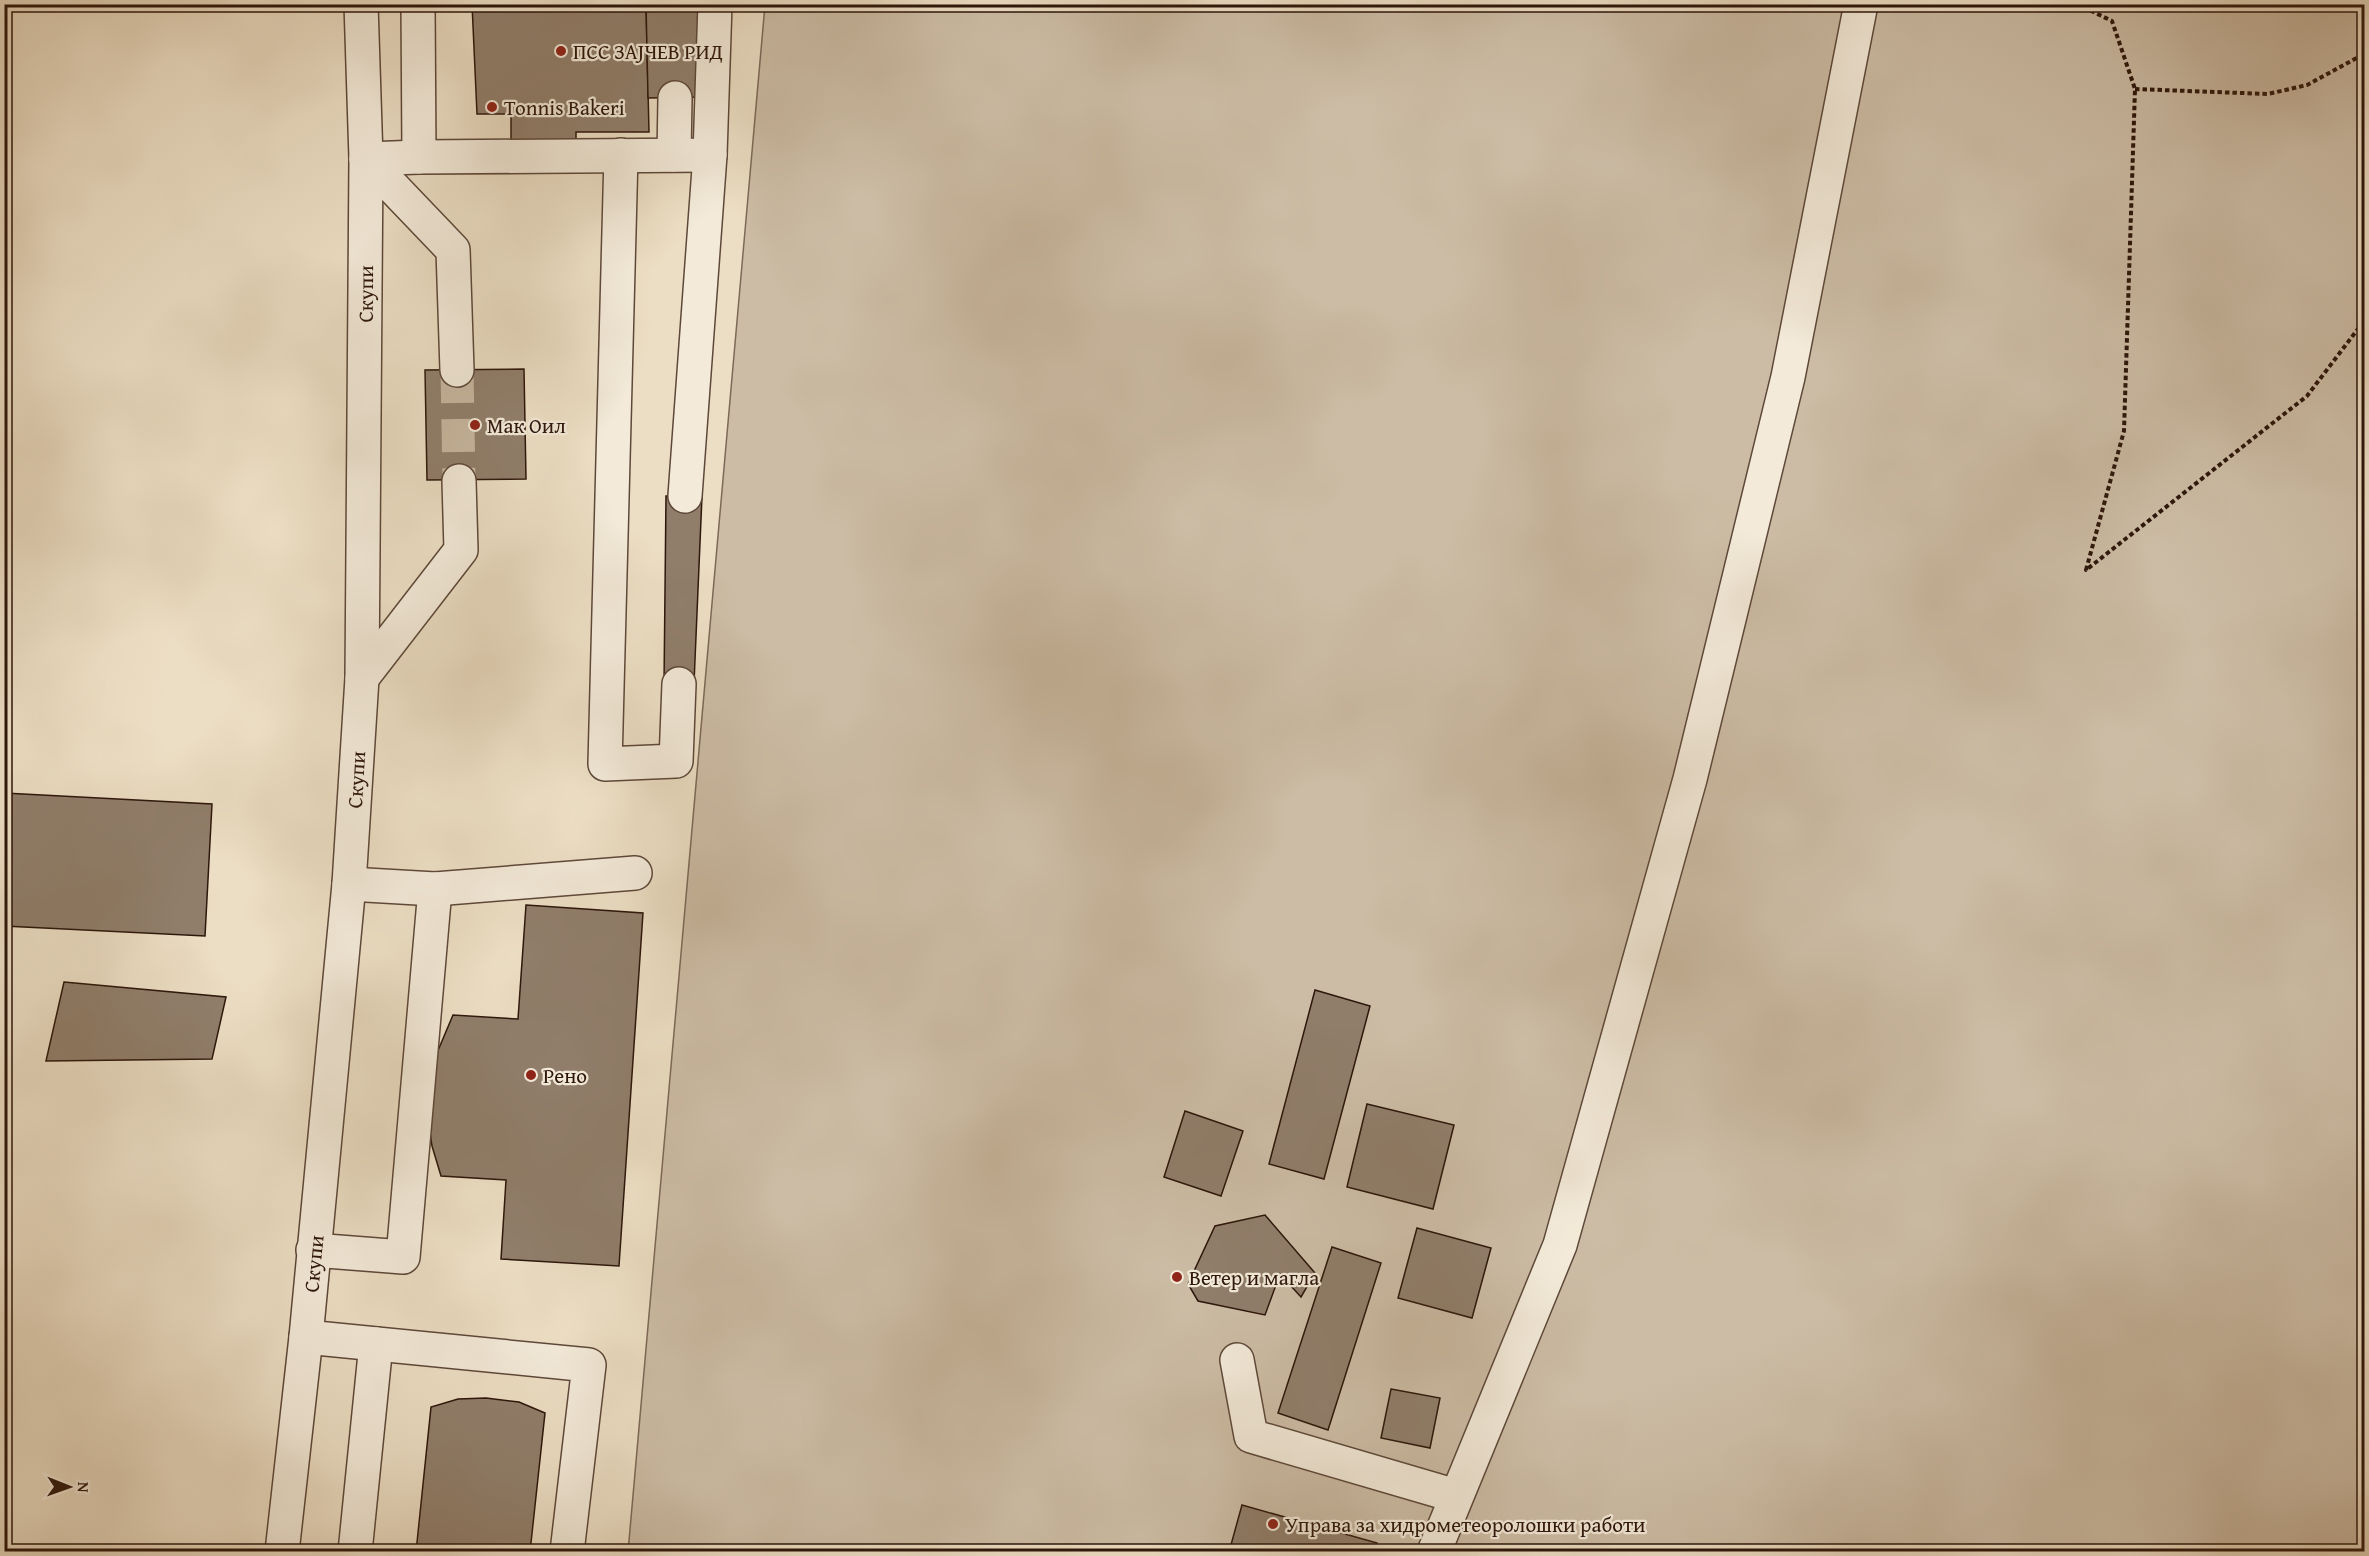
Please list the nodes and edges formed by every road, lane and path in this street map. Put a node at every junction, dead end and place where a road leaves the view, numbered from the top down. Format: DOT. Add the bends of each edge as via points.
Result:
graph roads {
  1 [pos="361,4"];
  2 [pos="418,4"];
  3 [pos="715,4"];
  4 [pos="1861,4"];
  5 [pos="2077,4"];
  6 [pos="2364,54"];
  7 [pos="2135,89"];
  8 [pos="675,98"];
  9 [pos="621,155"];
  10 [pos="674,155"];
  11 [pos="710,155"];
  12 [pos="419,157"];
  13 [pos="366,159"];
  14 [pos="2364,321"];
  15 [pos="457,370"];
  16 [pos="459,481"];
  17 [pos="685,496"];
  18 [pos="362,678"];
  19 [pos="679,684"];
  20 [pos="635,873"];
  21 [pos="349,885"];
  22 [pos="435,889"];
  23 [pos="313,1250"];
  24 [pos="306,1337"];
  25 [pos="376,1344"];
  26 [pos="1237,1360"];
  27 [pos="1456,1496"];
  28 [pos="282,1551"];
  29 [pos="355,1551"];
  30 [pos="567,1551"];
  31 [pos="1434,1551"];
  1 -- 13 [label="street, Скупи"];
  2 -- 12 [label="street"];
  3 -- 11 [label="street"];
  4 -- 27 [label="street" via="1788,377 1690,778 1560,1245"];
  5 -- 7 [label="path" via="2112,21"];
  6 -- 7 [label="path" via="2307,85 2268,94"];
  7 -- 14 [label="path" via="2124,432 2086,570 2307,396"];
  8 -- 10 [label="street"];
  9 -- 10 [label="street"];
  9 -- 12 [label="street"];
  9 -- 19 [label="street" via="605,764 676,761"];
  10 -- 11 [label="street"];
  11 -- 17 [label="street"];
  12 -- 13 [label="street"];
  13 -- 15 [label="street" via="453,250"];
  13 -- 18 [label="street, Скупи"];
  16 -- 18 [label="street" via="461,550"];
  18 -- 21 [label="street, Скупи"];
  20 -- 22 [label="street"];
  21 -- 22 [label="street"];
  21 -- 23 [label="street, Скупи"];
  22 -- 23 [label="street" via="404,1257"];
  23 -- 24 [label="street, Скупи"];
  24 -- 25 [label="street"];
  24 -- 28 [label="street, Скупи"];
  25 -- 29 [label="street"];
  25 -- 30 [label="street" via="589,1365"];
  26 -- 27 [label="street" via="1251,1436"];
  27 -- 31 [label="street"];
}
